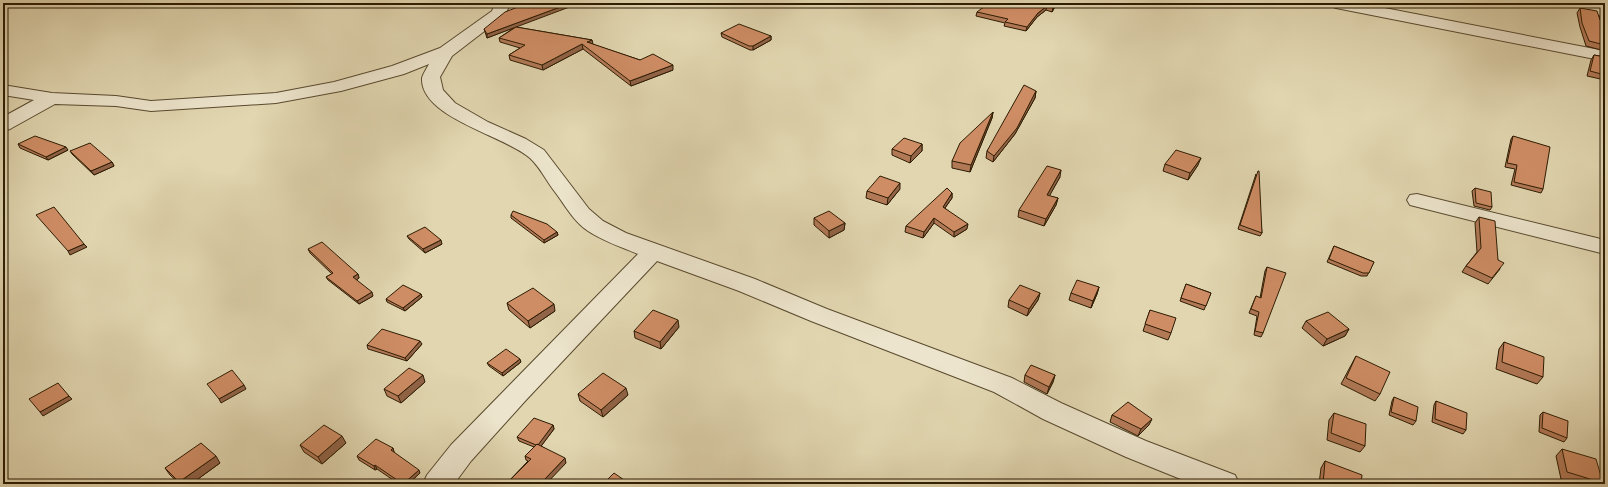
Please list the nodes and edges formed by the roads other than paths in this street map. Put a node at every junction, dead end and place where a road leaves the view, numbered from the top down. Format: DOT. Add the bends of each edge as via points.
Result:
graph roads {
  1 [pos="503,3"];
  2 [pos="1336,3"];
  3 [pos="1602,3"];
  4 [pos="1605,4"];
  5 [pos="1391,8"];
  6 [pos="446,52"];
  7 [pos="1605,56"];
  8 [pos="3,90"];
  9 [pos="52,98"];
  10 [pos="3,125"];
  11 [pos="1417,200"];
  12 [pos="1605,246"];
  13 [pos="653,252"];
  14 [pos="437,484"];
  15 [pos="1225,484"];
  1 -- 6 [label="street" via="498,13 489,21"];
  2 -- 5 [label="street"];
  3 -- 4 [label="street"];
  5 -- 7 [label="street"];
  6 -- 9 [label="street" via="398,70 349,84 276,98 151,106 109,100"];
  6 -- 13 [label="street" via="432,77 434,92 449,107 537,154 582,214 595,226"];
  8 -- 9 [label="street"];
  9 -- 10 [label="street"];
  11 -- 12 [label="street"];
  13 -- 14 [label="street" via="461,453"];
  13 -- 15 [label="street" via="748,285 826,318 1003,385 1052,411 1136,449"];
}
